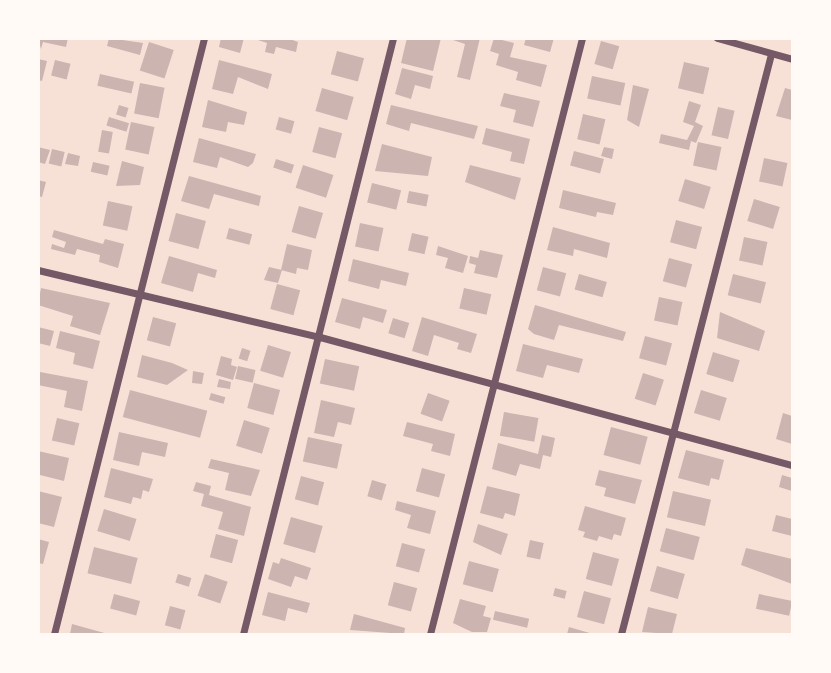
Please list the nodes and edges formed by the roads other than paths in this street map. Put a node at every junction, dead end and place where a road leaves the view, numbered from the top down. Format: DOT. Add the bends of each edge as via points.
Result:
graph roads {
  1 [pos="204,38"];
  2 [pos="393,38"];
  3 [pos="582,38"];
  4 [pos="717,38"];
  5 [pos="771,54"];
  6 [pos="793,59"];
  7 [pos="38,270"];
  8 [pos="138,296"];
  9 [pos="320,337"];
  10 [pos="495,386"];
  11 [pos="674,434"];
  12 [pos="793,465"];
  13 [pos="54,635"];
  14 [pos="243,635"];
  15 [pos="430,635"];
  16 [pos="621,635"];
  1 -- 8 [label="street"];
  2 -- 9 [label="street"];
  3 -- 10 [label="street"];
  4 -- 5 [label="street"];
  5 -- 6 [label="street"];
  5 -- 11 [label="street"];
  7 -- 8 [label="street"];
  8 -- 9 [label="street"];
  8 -- 13 [label="street"];
  9 -- 10 [label="street"];
  9 -- 14 [label="street"];
  10 -- 11 [label="street"];
  10 -- 15 [label="street"];
  11 -- 12 [label="street"];
  11 -- 16 [label="street"];
}
